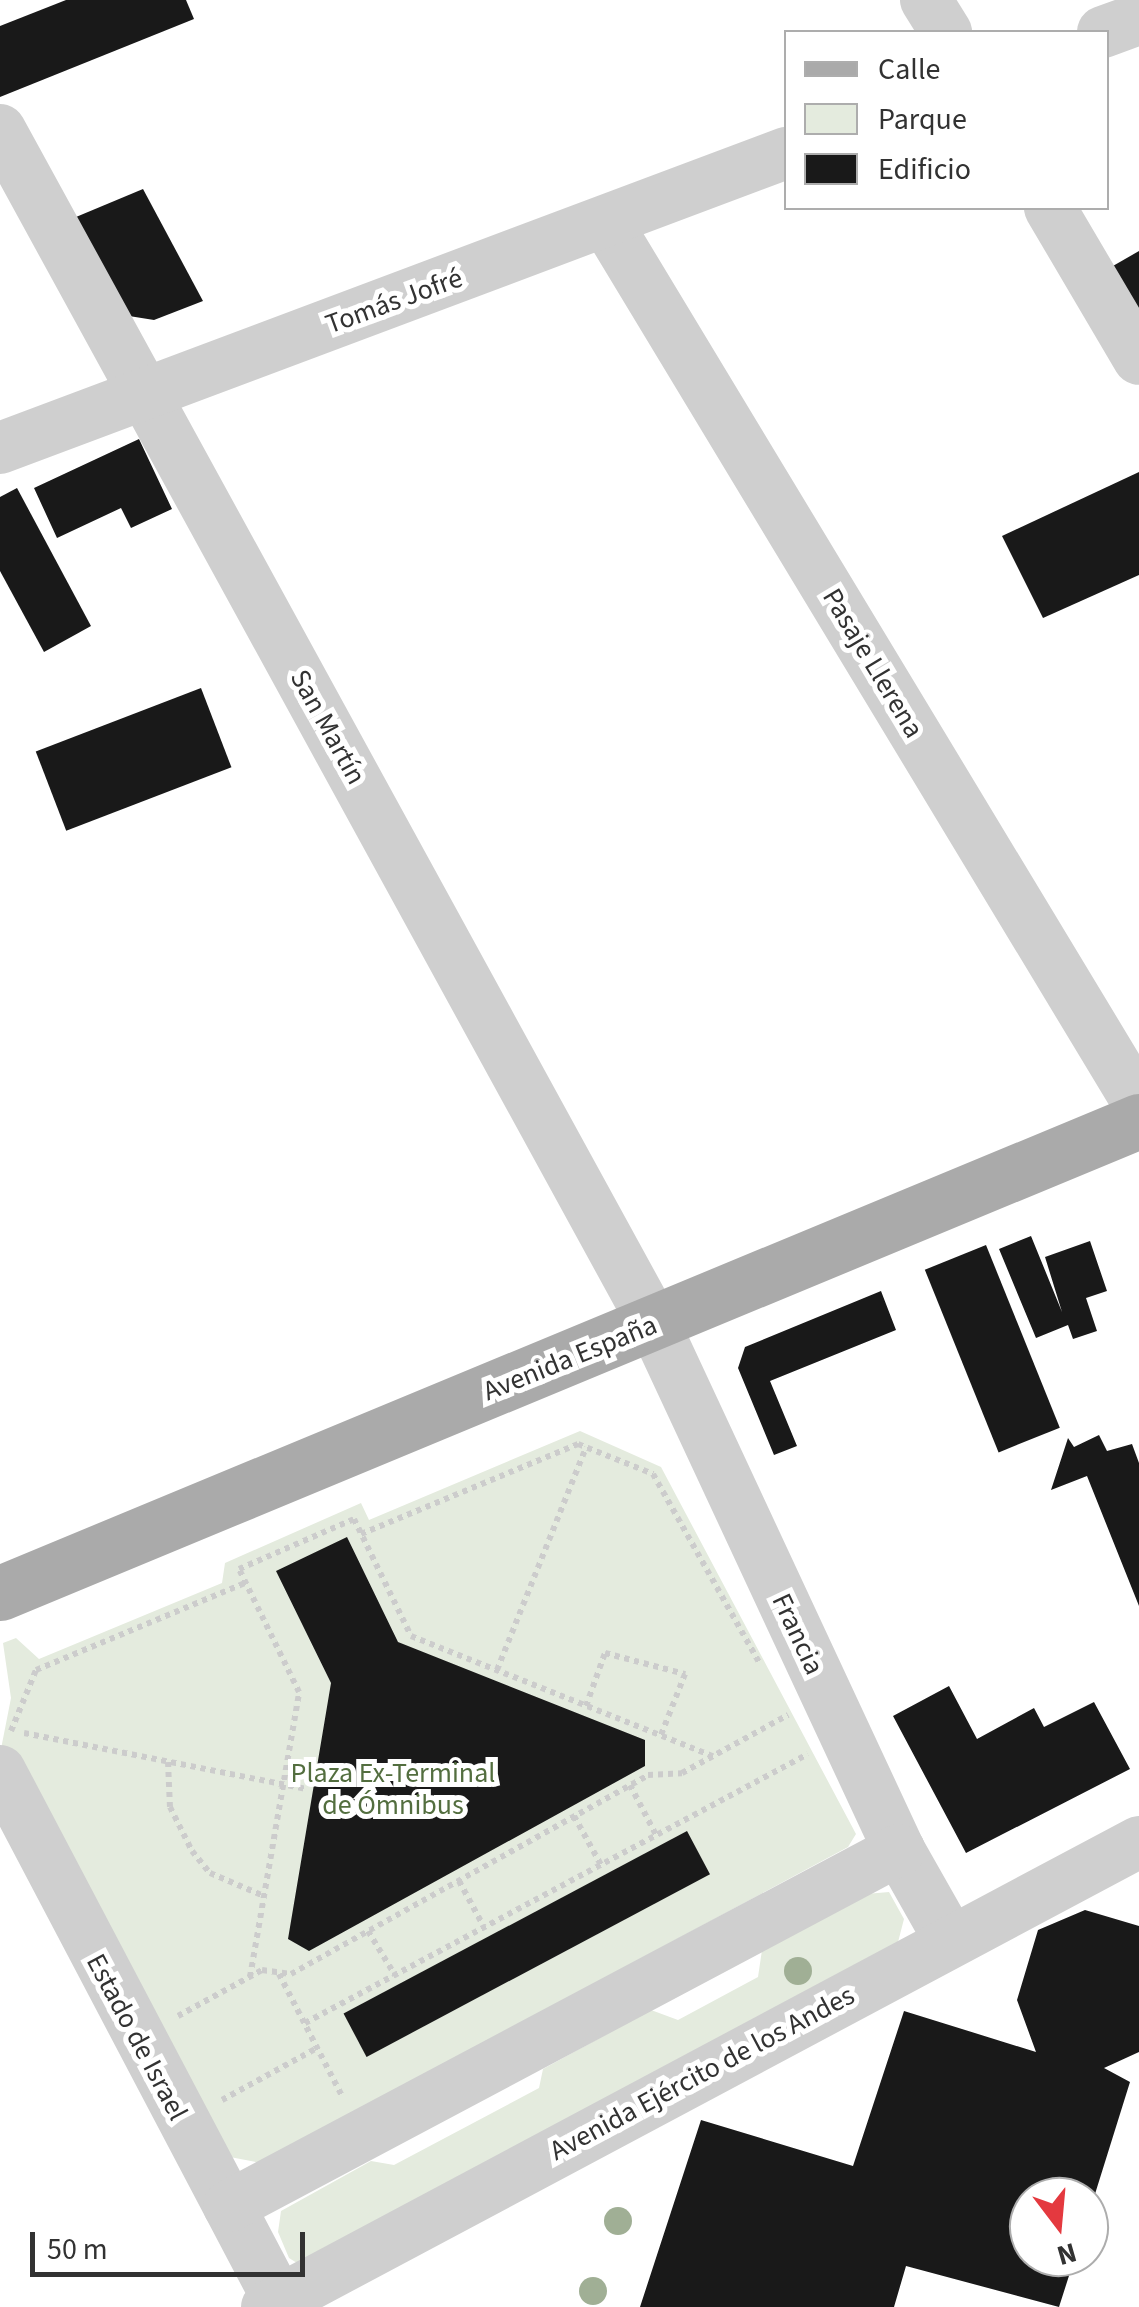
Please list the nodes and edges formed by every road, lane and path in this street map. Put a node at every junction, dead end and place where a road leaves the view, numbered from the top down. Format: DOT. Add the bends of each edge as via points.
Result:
graph roads {
  1 [pos="926,0"];
  2 [pos="1139,19"];
  3 [pos="945,30"];
  4 [pos="1109,30"];
  5 [pos="0,130"];
  6 [pos="784,154"];
  7 [pos="1051,210"];
  8 [pos="606,222"];
  9 [pos="1139,359"];
  10 [pos="146,393"];
  11 [pos="0,448"];
  12 [pos="1139,1104"];
  13 [pos="1139,1120"];
  14 [pos="654,1324"];
  15 [pos="586,1448"];
  16 [pos="361,1534"];
  17 [pos="246,1582"];
  18 [pos="0,1593"];
  19 [pos="497,1670"];
  20 [pos="769,1681"];
  21 [pos="779,1698"];
  22 [pos="586,1706"];
  23 [pos="788,1715"];
  24 [pos="795,1728"];
  25 [pos="661,1735"];
  26 [pos="802,1740"];
  27 [pos="6,1748"];
  28 [pos="809,1753"];
  29 [pos="712,1756"];
  30 [pos="168,1762"];
  31 [pos="818,1768"];
  32 [pos="284,1784"];
  33 [pos="630,1786"];
  34 [pos="307,1789"];
  35 [pos="574,1816"];
  36 [pos="656,1835"];
  37 [pos="1139,1842"];
  38 [pos="899,1850"];
  39 [pos="602,1865"];
  40 [pos="459,1881"];
  41 [pos="264,1896"];
  42 [pos="484,1927"];
  43 [pos="368,1931"];
  44 [pos="950,1940"];
  45 [pos="278,1972"];
  46 [pos="396,1975"];
  47 [pos="250,1977"];
  48 [pos="305,2023"];
  49 [pos="161,2026"];
  50 [pos="317,2048"];
  51 [pos="360,2088"];
  52 [pos="342,2097"];
  53 [pos="327,2105"];
  54 [pos="208,2108"];
  55 [pos="229,2206"];
  56 [pos="273,2304"];
  1 -- 3 [label="street"];
  2 -- 4 [label="street"];
  5 -- 10 [label="street, San Martín"];
  6 -- 8 [label="street, Tomás Jofré"];
  7 -- 9 [label="street"];
  8 -- 10 [label="street, Tomás Jofré"];
  8 -- 12 [label="street, Pasaje Llerena"];
  10 -- 11 [label="street, Tomás Jofré"];
  10 -- 14 [label="street, San Martín"];
  13 -- 14 [label="main road, Avenida España"];
  14 -- 18 [label="main road, Avenida España"];
  14 -- 38 [label="street, Francia"];
  15 -- 16 [label="path" via="578,1444"];
  15 -- 19 [label="path"];
  15 -- 20 [label="path" via="653,1474"];
  16 -- 17 [label="path" via="354,1519 239,1568"];
  16 -- 19 [label="path" via="411,1636"];
  17 -- 27 [label="path" via="36,1670"];
  17 -- 32 [label="path" via="299,1692"];
  19 -- 22 [label="path"];
  21 -- 23 [label="path"];
  22 -- 25 [label="path"];
  22 -- 25 [label="path" via="605,1653 686,1674"];
  23 -- 24 [label="path"];
  23 -- 29 [label="path"];
  25 -- 29 [label="path"];
  26 -- 28 [label="path"];
  27 -- 30 [label="path"];
  27 -- 55 [label="street, Estado de Israel"];
  28 -- 31 [label="path"];
  28 -- 36 [label="path"];
  29 -- 33 [label="path"];
  30 -- 32 [label="path"];
  30 -- 41 [label="path" via="170,1807 192,1851 210,1874"];
  32 -- 34 [label="path"];
  32 -- 41 [label="path"];
  33 -- 35 [label="path"];
  33 -- 36 [label="path"];
  35 -- 39 [label="path"];
  35 -- 40 [label="path"];
  36 -- 39 [label="path"];
  37 -- 44 [label="street, Avenida Ejército de los Andes"];
  38 -- 44 [label="street, Francia"];
  38 -- 55 [label="street"];
  39 -- 42 [label="path"];
  40 -- 42 [label="path"];
  40 -- 43 [label="path"];
  41 -- 47 [label="path"];
  42 -- 46 [label="path"];
  43 -- 45 [label="path" via="290,1974"];
  43 -- 46 [label="path"];
  44 -- 56 [label="street, Avenida Ejército de los Andes"];
  45 -- 47 [label="path"];
  45 -- 48 [label="path"];
  46 -- 48 [label="path"];
  47 -- 49 [label="path"];
  48 -- 50 [label="path"];
  50 -- 52 [label="path"];
  50 -- 54 [label="path"];
  51 -- 52 [label="path"];
  52 -- 53 [label="path"];
  55 -- 56 [label="street, Estado de Israel"];
}
